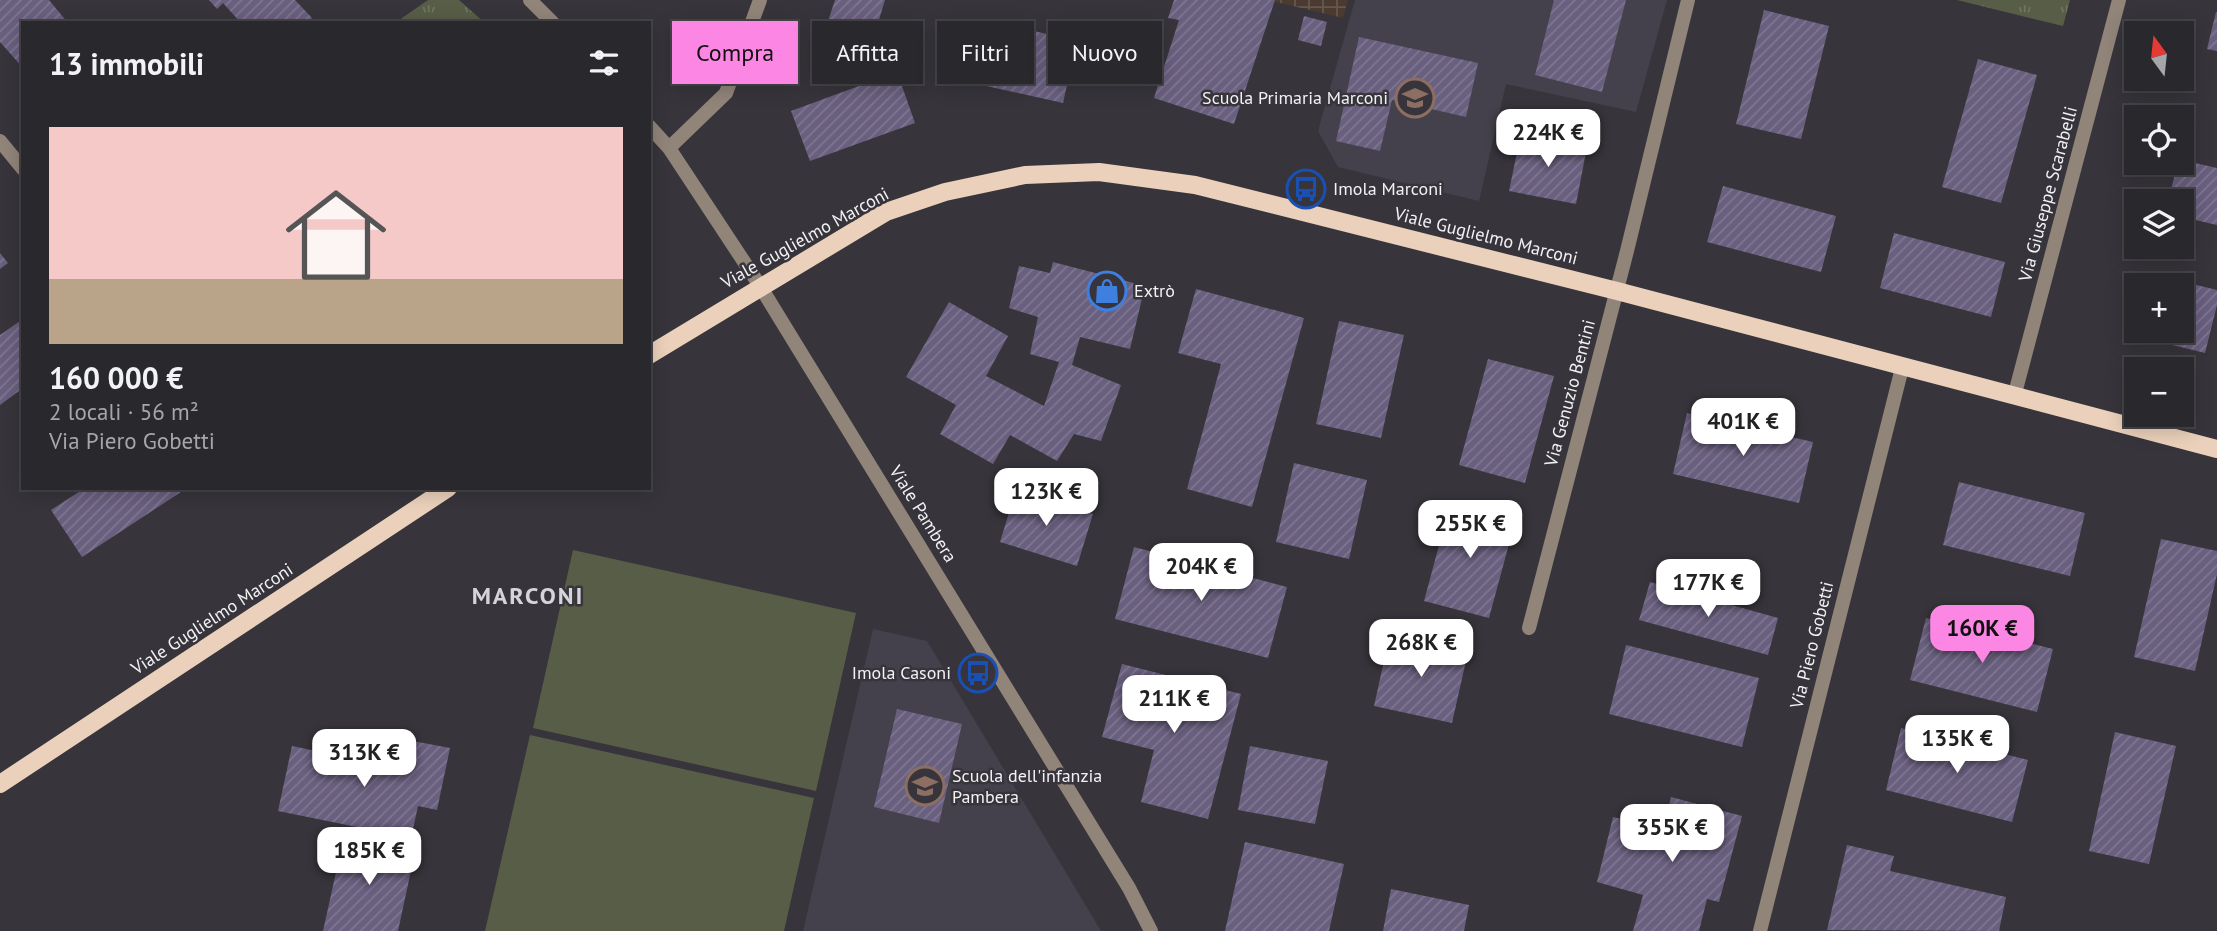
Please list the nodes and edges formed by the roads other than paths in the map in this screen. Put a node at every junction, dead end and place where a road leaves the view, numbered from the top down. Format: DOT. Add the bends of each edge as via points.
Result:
graph roads {
  1 [pos="530,0"];
  2 [pos="760,0"];
  3 [pos="1688,0"];
  4 [pos="2119,0"];
  5 [pos="551,21"];
  6 [pos="651,128"];
  7 [pos="0,141"];
  8 [pos="669,148"];
  9 [pos="21,167"];
  10 [pos="760,286"];
  11 [pos="1617,291"];
  12 [pos="651,354"];
  13 [pos="1902,368"];
  14 [pos="2014,397"];
  15 [pos="2217,449"];
  16 [pos="445,490"];
  17 [pos="1529,628"];
  18 [pos="0,784"];
  19 [pos="1151,931"];
  20 [pos="1759,931"];
  1 -- 5 [label="street"];
  2 -- 8 [label="street" via="726,93"];
  3 -- 11 [label="street, Via Genuzio Bentini"];
  4 -- 14 [label="street, Via Giuseppe Scarabelli"];
  6 -- 8 [label="street, Viale Pambera"];
  7 -- 9 [label="street"];
  8 -- 10 [label="street, Viale Pambera"];
  10 -- 11 [label="main road, Viale Guglielmo Marconi" via="886,212 921,200 1025,175 1100,172 1195,185"];
  10 -- 12 [label="main road, Viale Guglielmo Marconi"];
  10 -- 19 [label="street, Viale Pambera" via="1095,831"];
  11 -- 13 [label="main road, Viale Guglielmo Marconi"];
  11 -- 17 [label="street, Via Genuzio Bentini"];
  13 -- 14 [label="main road, Viale Guglielmo Marconi"];
  13 -- 20 [label="street, Via Piero Gobetti"];
  14 -- 15 [label="main road, Viale Guglielmo Marconi"];
  16 -- 18 [label="main road, Viale Guglielmo Marconi"];
}
